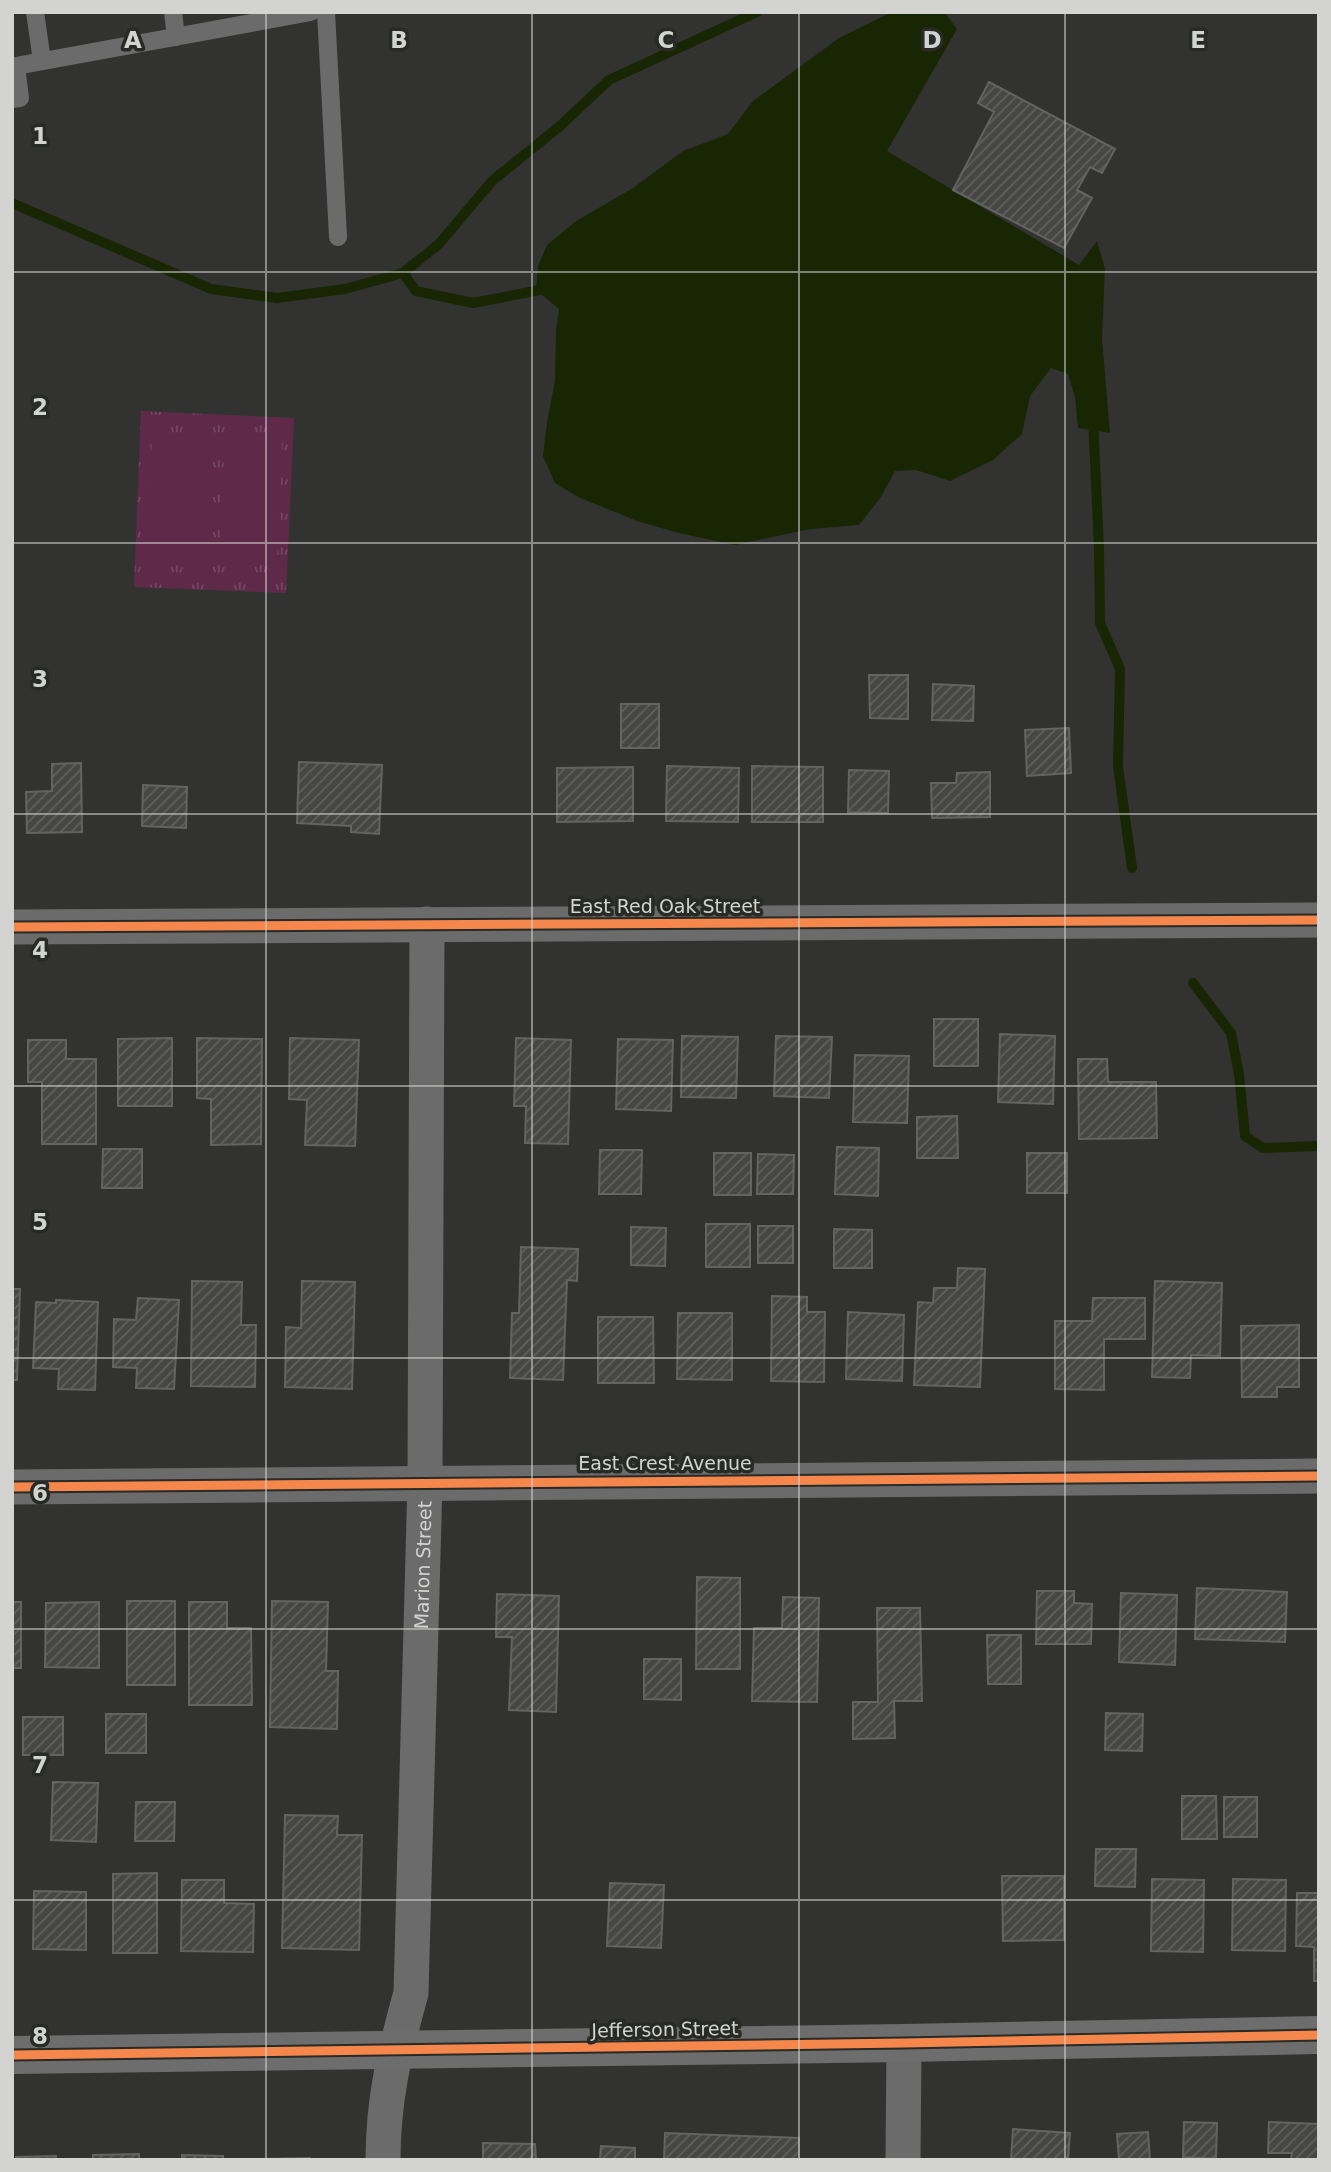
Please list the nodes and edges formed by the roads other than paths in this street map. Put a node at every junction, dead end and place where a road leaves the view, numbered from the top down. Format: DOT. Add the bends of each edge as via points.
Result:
graph roads {
  1 [pos="35,12"];
  2 [pos="173,12"];
  3 [pos="311,12"];
  4 [pos="326,12"];
  5 [pos="176,37"];
  6 [pos="42,61"];
  7 [pos="12,99"];
  8 [pos="338,237"];
  9 [pos="1319,920"];
  10 [pos="427,925"];
  11 [pos="12,927"];
  12 [pos="1319,1476"];
  13 [pos="425,1482"];
  14 [pos="12,1487"];
  15 [pos="1319,2035"];
  16 [pos="904,2043"];
  17 [pos="395,2050"];
  18 [pos="12,2055"];
  19 [pos="383,2160"];
  20 [pos="903,2160"];
  1 -- 6 [label="lane"];
  2 -- 5 [label="lane"];
  3 -- 5 [label="lane"];
  4 -- 8 [label="lane"];
  5 -- 6 [label="lane"];
  6 -- 7 [label="lane" via="16,66 20,98"];
  9 -- 10 [label="street, East Red Oak Street"];
  10 -- 11 [label="street, East Red Oak Street"];
  10 -- 13 [label="street, Marion Street"];
  12 -- 13 [label="street, East Crest Avenue"];
  13 -- 14 [label="street, East Crest Avenue"];
  13 -- 17 [label="street, Marion Street" via="411,1993"];
  15 -- 16 [label="street, Jefferson Street"];
  16 -- 17 [label="street, Jefferson Street"];
  16 -- 20 [label="street"];
  17 -- 18 [label="street, Jefferson Street"];
  17 -- 19 [label="street, Marion Street" via="383,2117"];
}
